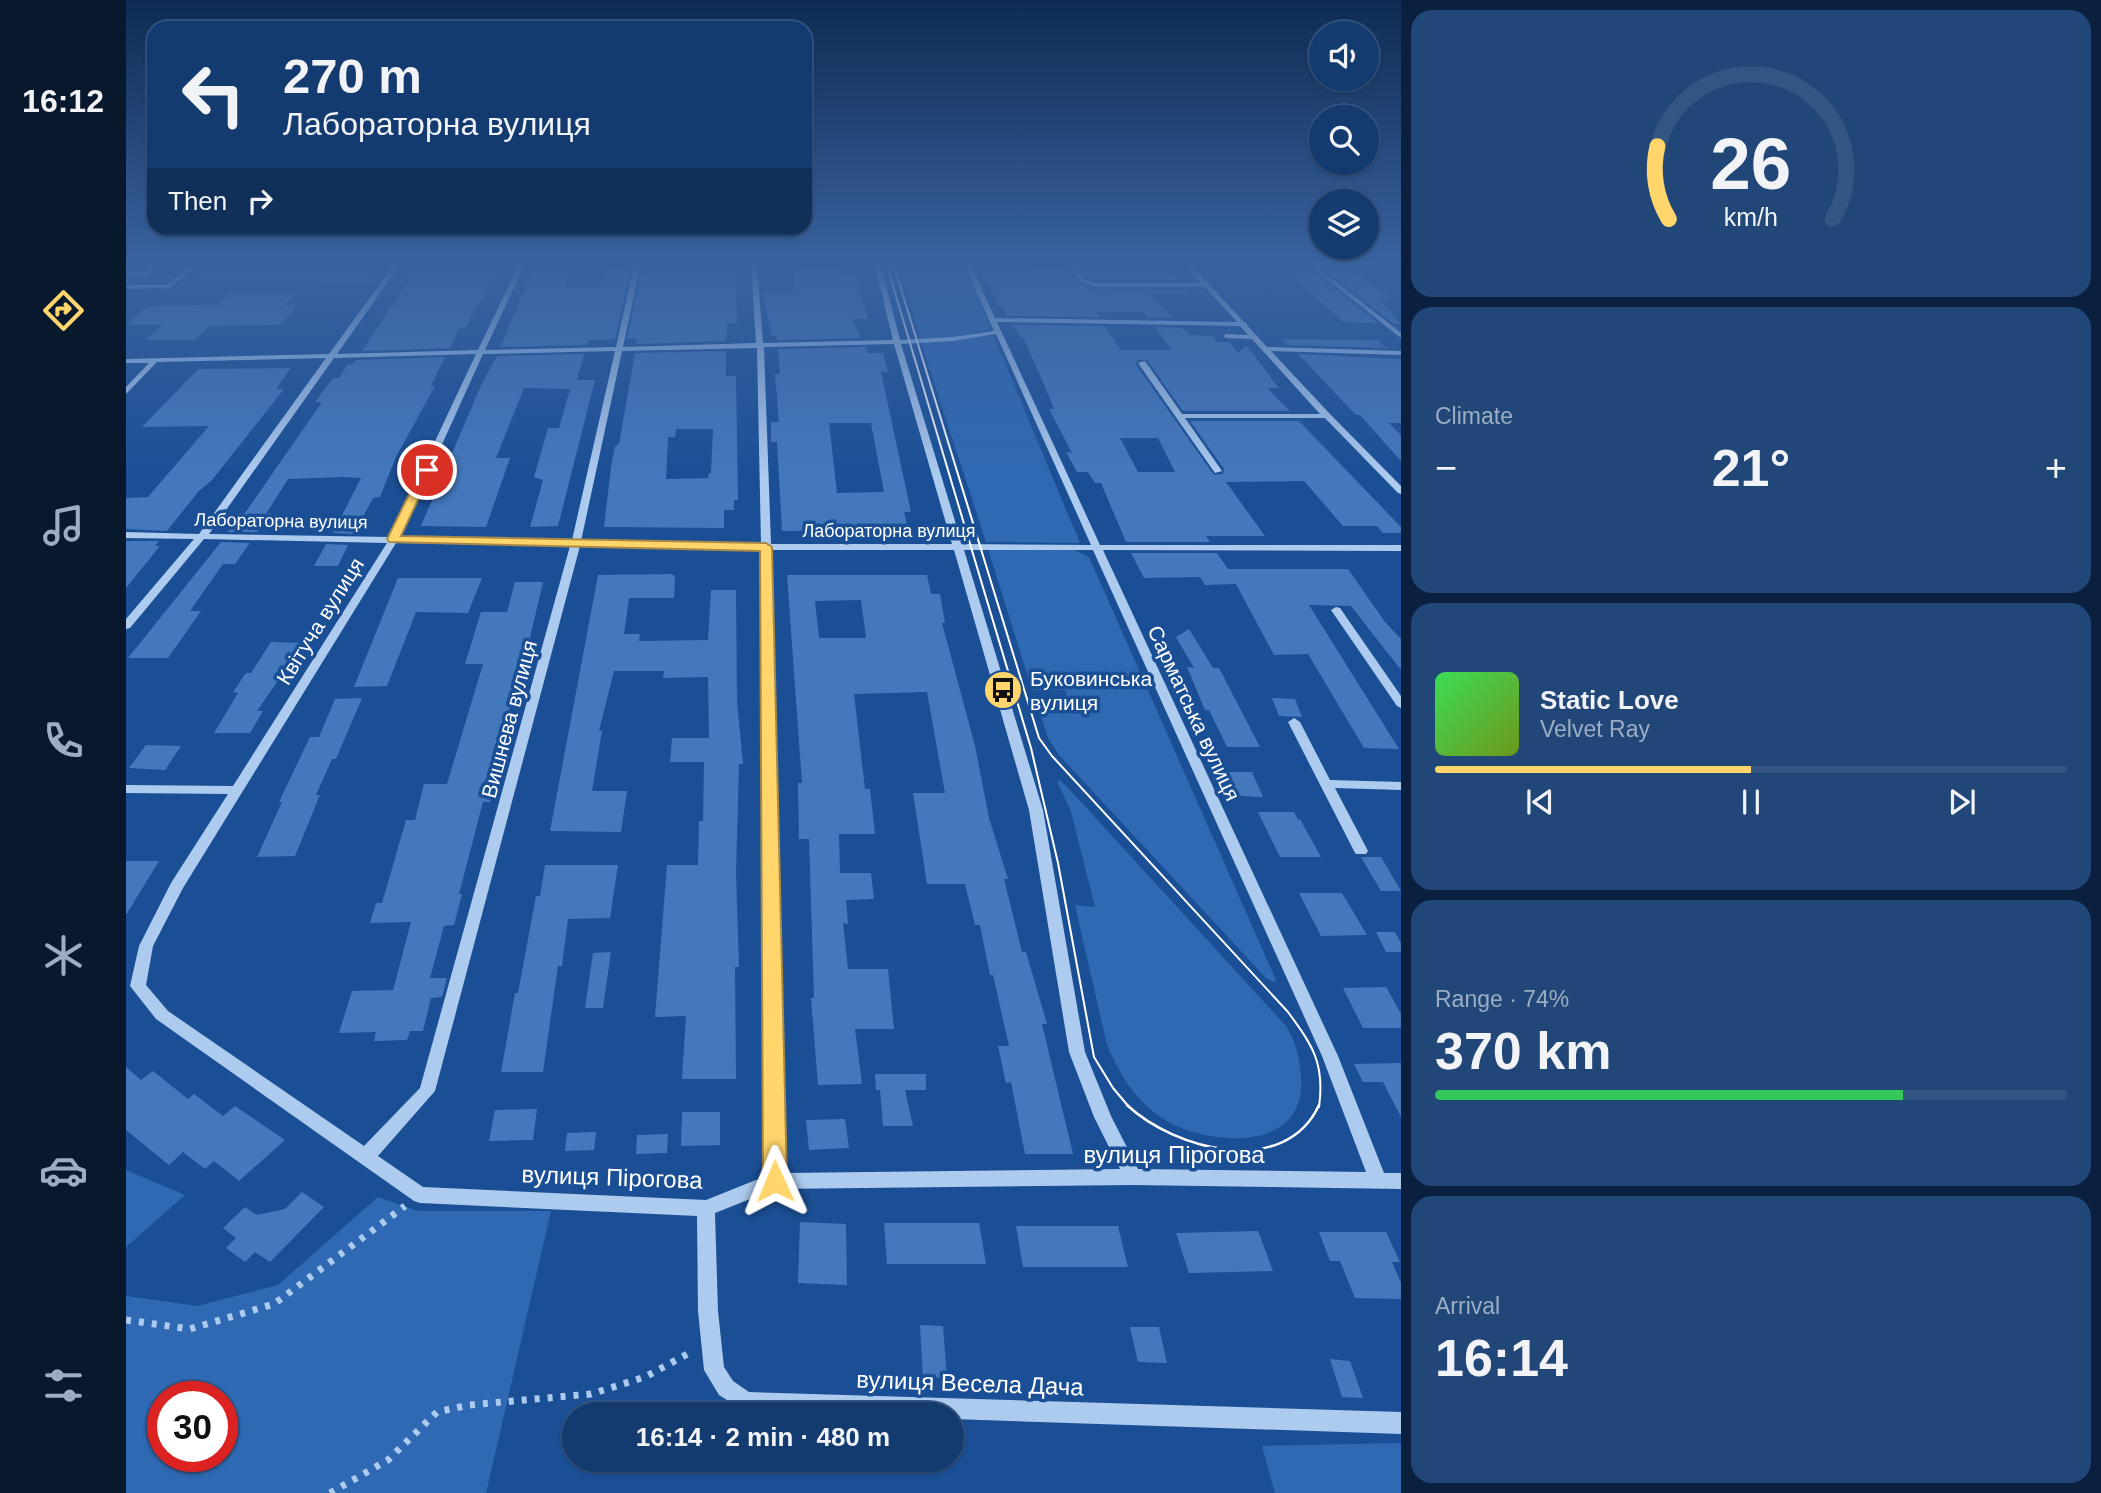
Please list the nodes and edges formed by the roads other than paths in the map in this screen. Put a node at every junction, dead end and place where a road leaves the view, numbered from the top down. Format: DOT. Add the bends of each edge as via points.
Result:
graph roads {
  1 [pos="347,336"];
  2 [pos="489,336"];
  3 [pos="623,336"];
  4 [pos="759,336"];
  5 [pos="895,336"];
  6 [pos="964,336"];
  7 [pos="1000,336"];
  8 [pos="1226,336"];
  9 [pos="1256,337"];
  10 [pos="897,342"];
  11 [pos="760,346"];
  12 [pos="1266,349"];
  13 [pos="620,350"];
  14 [pos="481,353"];
  15 [pos="1401,353"];
  16 [pos="332,356"];
  17 [pos="154,360"];
  18 [pos="126,361"];
  19 [pos="1142,363"];
  20 [pos="126,392"];
  21 [pos="1181,416"];
  22 [pos="1328,416"];
  23 [pos="1218,471"];
  24 [pos="1401,491"];
  25 [pos="126,535"];
  26 [pos="203,535"];
  27 [pos="394,539"];
  28 [pos="576,543"];
  29 [pos="766,547"];
  30 [pos="959,547"];
  31 [pos="1097,547"];
  32 [pos="1401,548"];
  33 [pos="1336,610"];
  34 [pos="126,626"];
  35 [pos="1401,704"];
  36 [pos="1294,722"];
  37 [pos="1327,784"];
  38 [pos="1401,786"];
  39 [pos="126,789"];
  40 [pos="238,790"];
  41 [pos="1361,851"];
  42 [pos="366,1157"];
  43 [pos="1133,1177"];
  44 [pos="1378,1180"];
  45 [pos="775,1181"];
  46 [pos="1401,1181"];
  47 [pos="706,1208"];
  48 [pos="1401,1423"];
  1 -- 16 [label="street"];
  2 -- 14 [label="street, Квітуча вулиця"];
  3 -- 13 [label="street, Вишнева вулиця"];
  4 -- 11 [label="street"];
  5 -- 10 [label="street"];
  6 -- 10 [label="street"];
  7 -- 31 [label="street, Сарматська вулиця"];
  8 -- 9 [label="street"];
  9 -- 12 [label="street"];
  10 -- 11 [label="street"];
  10 -- 30 [label="street"];
  11 -- 13 [label="street"];
  11 -- 29 [label="street"];
  12 -- 15 [label="street"];
  12 -- 22 [label="street"];
  13 -- 14 [label="street"];
  13 -- 28 [label="street, Вишнева вулиця"];
  14 -- 16 [label="street"];
  14 -- 27 [label="street, Квітуча вулиця"];
  16 -- 17 [label="street"];
  16 -- 26 [label="street"];
  17 -- 18 [label="street"];
  17 -- 20 [label="street"];
  19 -- 21 [label="street"];
  21 -- 22 [label="street"];
  21 -- 23 [label="street"];
  22 -- 24 [label="street"];
  25 -- 26 [label="street, Лабораторна вулиця"];
  26 -- 27 [label="street, Лабораторна вулиця"];
  26 -- 34 [label="street"];
  27 -- 28 [label="street, Лабораторна вулиця"];
  27 -- 40 [label="street, Квітуча вулиця"];
  28 -- 29 [label="street, Лабораторна вулиця"];
  28 -- 42 [label="street, Вишнева вулиця" via="428,1091"];
  29 -- 30 [label="street, Лабораторна вулиця"];
  29 -- 45 [label="street"];
  30 -- 31 [label="street, Лабораторна вулиця"];
  30 -- 43 [label="street" via="1035,810 1077,1052"];
  31 -- 32 [label="street, Лабораторна вулиця"];
  31 -- 44 [label="street, Сарматська вулиця" via="1330,1056"];
  33 -- 35 [label="street"];
  36 -- 37 [label="street"];
  37 -- 38 [label="street"];
  37 -- 41 [label="street"];
  39 -- 40 [label="street"];
  40 -- 42 [label="street, Квітуча вулиця" via="176,887 146,946 138,986 162,1015"];
  42 -- 47 [label="street, вулиця Пірогова" via="420,1195"];
  43 -- 44 [label="street, вулиця Пірогова"];
  43 -- 45 [label="street, вулиця Пірогова"];
  44 -- 46 [label="street, вулиця Пірогова"];
  45 -- 47 [label="street, вулиця Пірогова"];
  47 -- 48 [label="street, вулиця Весела Дача" via="714,1370 726,1388 746,1402"];
}
